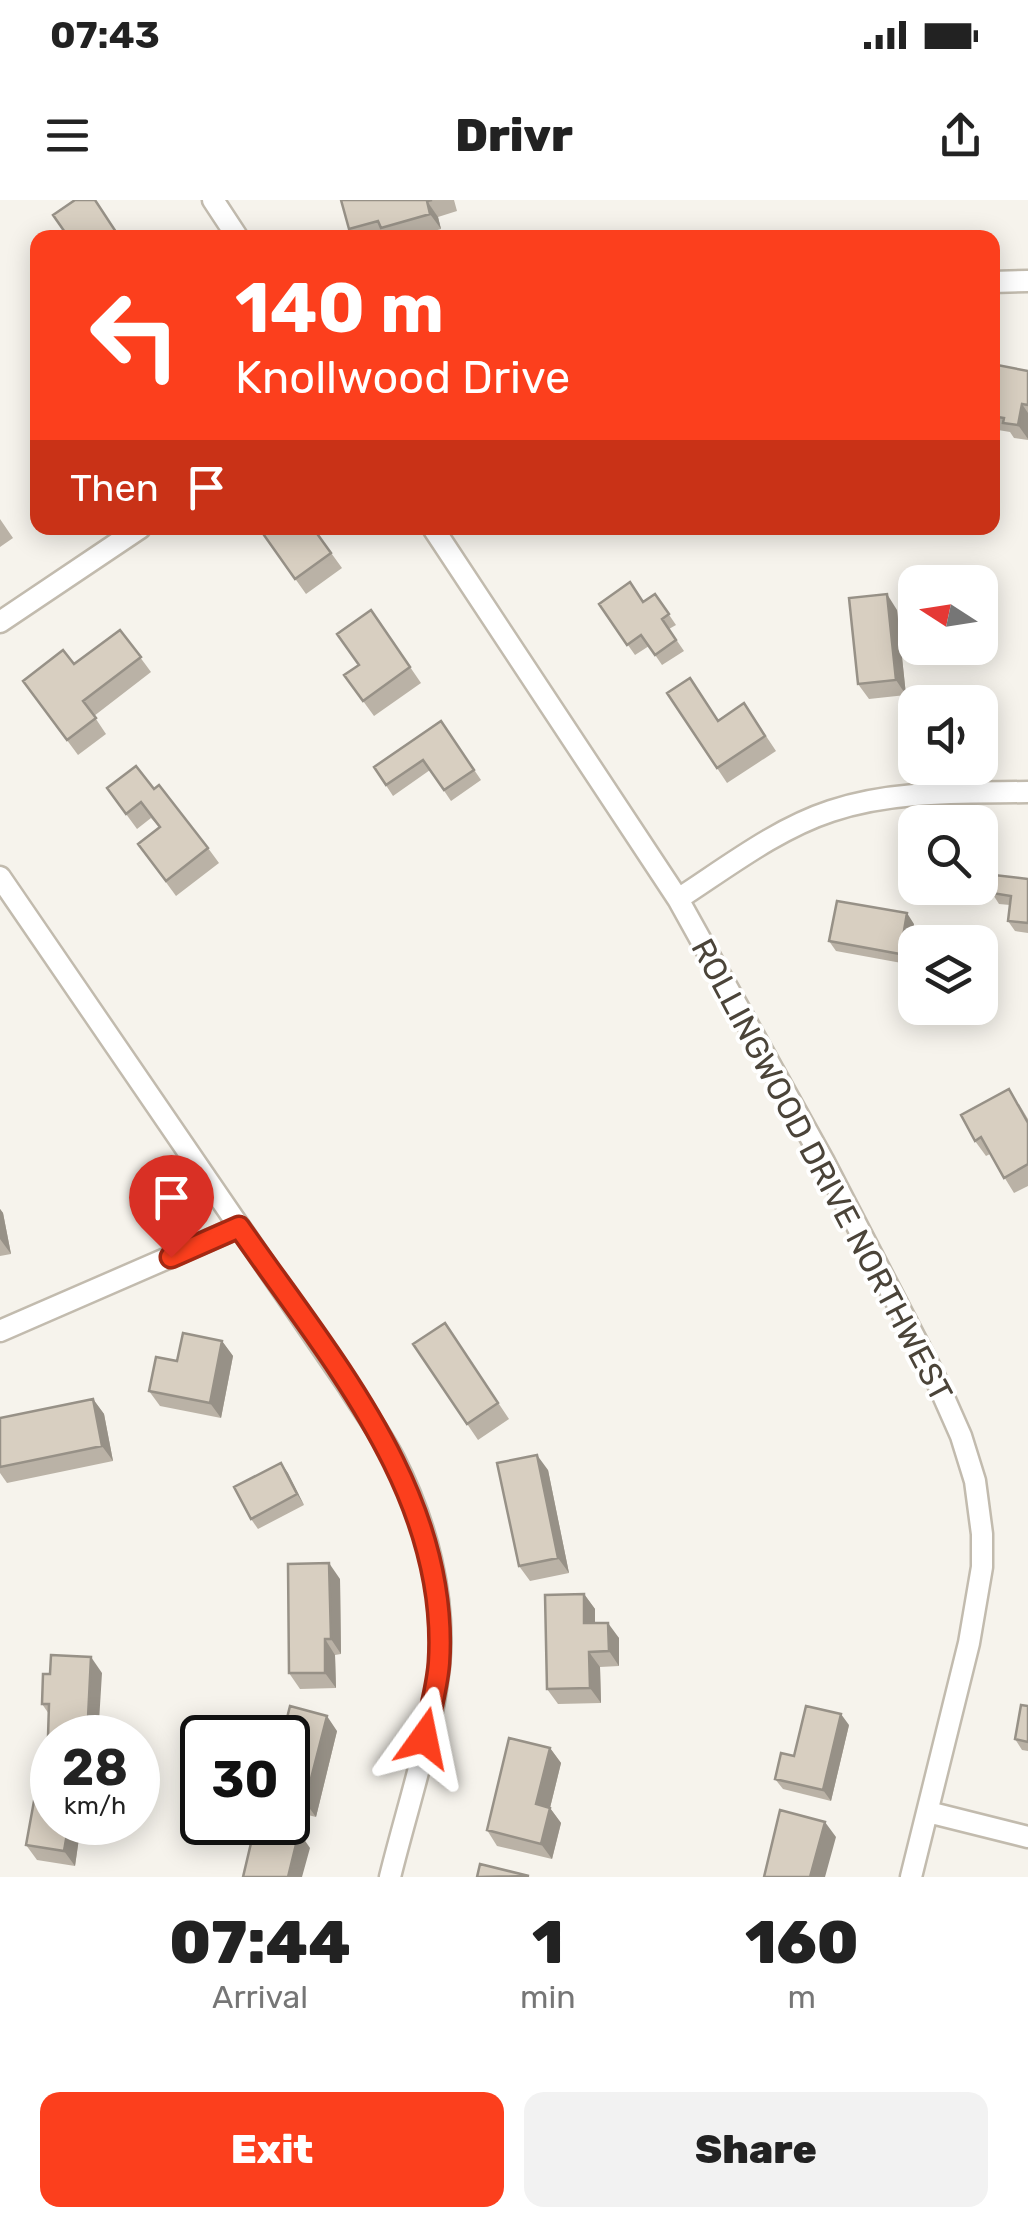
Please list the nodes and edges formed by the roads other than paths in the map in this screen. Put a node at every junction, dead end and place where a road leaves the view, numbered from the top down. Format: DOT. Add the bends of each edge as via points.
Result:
graph roads {
  1 [pos="213,200"];
  2 [pos="233,230"];
  3 [pos="1028,281"];
  4 [pos="1000,282"];
  5 [pos="130,535"];
  6 [pos="438,535"];
  7 [pos="0,622"];
  8 [pos="1028,792"];
  9 [pos="0,876"];
  10 [pos="678,898"];
  11 [pos="239,1227"];
  12 [pos="0,1331"];
  13 [pos="928,1812"];
  14 [pos="1028,1837"];
  15 [pos="390,1877"];
  16 [pos="910,1877"];
  1 -- 2 [label="street"];
  3 -- 4 [label="street"];
  5 -- 7 [label="street"];
  6 -- 10 [label="street, ROLLINGWOOD DRIVE NORTHWEST"];
  8 -- 10 [label="street" via="881,798 829,812"];
  9 -- 11 [label="street"];
  10 -- 13 [label="street, ROLLINGWOOD DRIVE NORTHWEST" via="934,1375 975,1481 982,1567"];
  11 -- 12 [label="street"];
  11 -- 15 [label="street" via="393,1458 428,1546 439,1665"];
  13 -- 14 [label="street"];
  13 -- 16 [label="street, ROLLINGWOOD DRIVE NORTHWEST"];
}
